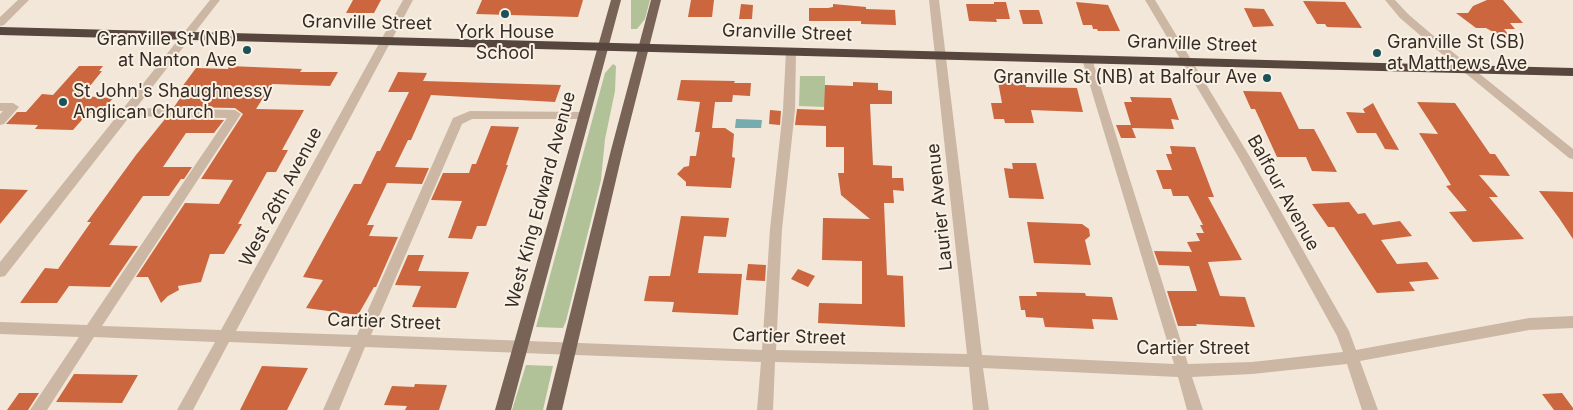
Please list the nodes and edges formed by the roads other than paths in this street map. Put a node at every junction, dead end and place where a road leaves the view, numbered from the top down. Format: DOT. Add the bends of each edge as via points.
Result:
graph roads {
  1 [pos="24,0"];
  2 [pos="215,0"];
  3 [pos="408,0"];
  4 [pos="616,0"];
  5 [pos="656,0"];
  6 [pos="934,0"];
  7 [pos="1150,0"];
  8 [pos="1390,0"];
  9 [pos="0,24"];
  10 [pos="0,31"];
  11 [pos="186,36"];
  12 [pos="386,41"];
  13 [pos="603,46"];
  14 [pos="645,47"];
  15 [pos="791,51"];
  16 [pos="940,55"];
  17 [pos="1087,59"];
  18 [pos="1186,61"];
  19 [pos="1467,69"];
  20 [pos="1573,72"];
  21 [pos="0,107"];
  22 [pos="126,112"];
  23 [pos="583,116"];
  24 [pos="0,121"];
  25 [pos="1573,154"];
  26 [pos="0,272"];
  27 [pos="1573,322"];
  28 [pos="0,328"];
  29 [pos="92,331"];
  30 [pos="226,336"];
  31 [pos="361,340"];
  32 [pos="521,346"];
  33 [pos="569,348"];
  34 [pos="767,356"];
  35 [pos="1352,357"];
  36 [pos="975,361"];
  37 [pos="1184,371"];
  38 [pos="38,410"];
  39 [pos="185,410"];
  40 [pos="331,410"];
  41 [pos="503,410"];
  42 [pos="554,410"];
  43 [pos="765,410"];
  44 [pos="981,410"];
  45 [pos="1195,410"];
  46 [pos="1370,410"];
  1 -- 9 [label="street"];
  2 -- 11 [label="street"];
  3 -- 12 [label="street, West 26th Avenue"];
  4 -- 13 [label="main road, West King Edward Avenue"];
  5 -- 14 [label="main road"];
  6 -- 16 [label="street, Laurier Avenue"];
  7 -- 18 [label="street, Balfour Avenue"];
  8 -- 19 [label="street" via="1404,16"];
  10 -- 11 [label="highway, Granville Street"];
  11 -- 12 [label="highway, Granville Street"];
  11 -- 22 [label="street"];
  12 -- 13 [label="highway, Granville Street"];
  12 -- 30 [label="street, West 26th Avenue"];
  13 -- 14 [label="highway, Granville Street"];
  13 -- 23 [label="main road, West King Edward Avenue"];
  14 -- 15 [label="highway, Granville Street"];
  14 -- 33 [label="main road"];
  15 -- 16 [label="highway, Granville Street"];
  15 -- 34 [label="street"];
  16 -- 17 [label="highway, Granville Street"];
  16 -- 36 [label="street, Laurier Avenue"];
  17 -- 18 [label="highway, Granville Street"];
  17 -- 37 [label="street"];
  18 -- 19 [label="highway, Granville Street"];
  18 -- 35 [label="street, Balfour Avenue" via="1344,335"];
  19 -- 20 [label="highway, Granville Street"];
  19 -- 25 [label="street"];
  21 -- 24 [label="street" via="12,107"];
  22 -- 26 [label="street"];
  22 -- 29 [label="street" via="235,114"];
  23 -- 31 [label="street" via="470,115 457,121"];
  23 -- 32 [label="main road, West King Edward Avenue"];
  27 -- 35 [label="street, Cartier Street" via="1529,324"];
  28 -- 29 [label="street, Cartier Street"];
  29 -- 30 [label="street, Cartier Street"];
  29 -- 38 [label="street"];
  30 -- 31 [label="street, Cartier Street"];
  30 -- 39 [label="street, West 26th Avenue"];
  31 -- 32 [label="street, Cartier Street"];
  31 -- 40 [label="street"];
  32 -- 33 [label="street, Cartier Street"];
  32 -- 41 [label="main road, West King Edward Avenue"];
  33 -- 34 [label="street, Cartier Street"];
  33 -- 42 [label="main road"];
  34 -- 36 [label="street, Cartier Street"];
  34 -- 43 [label="street"];
  35 -- 37 [label="street, Cartier Street" via="1252,368"];
  35 -- 46 [label="street, Balfour Avenue"];
  36 -- 37 [label="street, Cartier Street"];
  36 -- 44 [label="street, Laurier Avenue"];
  37 -- 45 [label="street"];
}
